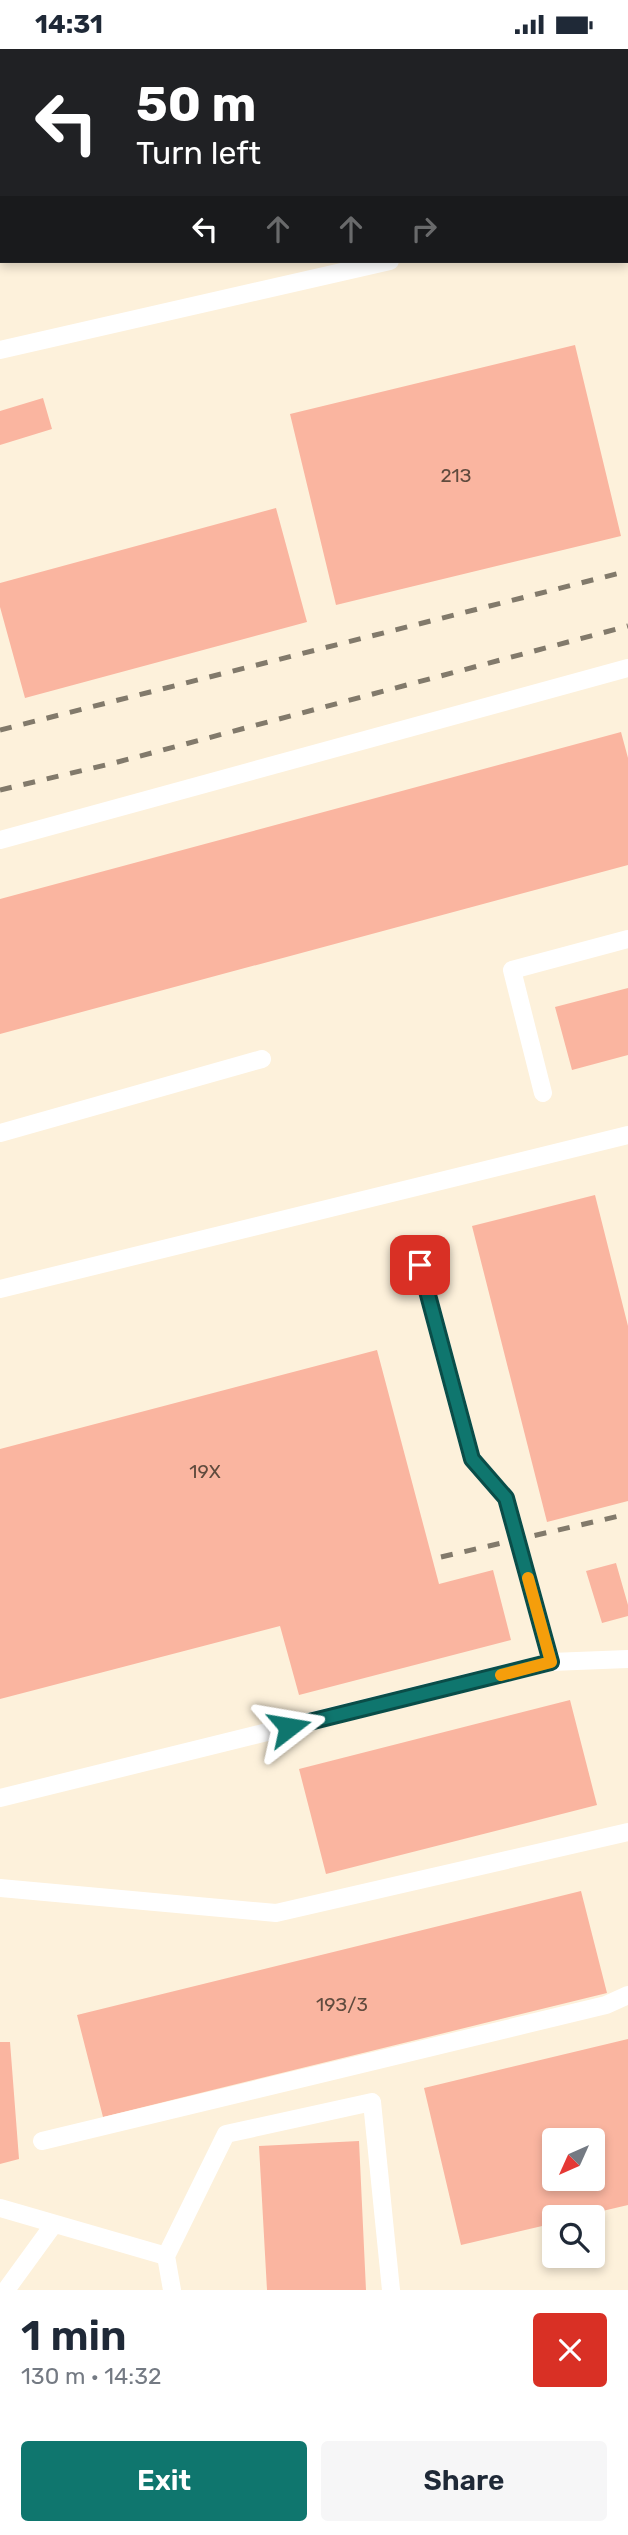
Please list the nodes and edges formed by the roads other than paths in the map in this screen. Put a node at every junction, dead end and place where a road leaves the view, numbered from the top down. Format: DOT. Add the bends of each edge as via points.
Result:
graph roads {
  1 [pos="381,263"];
  2 [pos="0,350"];
  3 [pos="628,669"];
  4 [pos="0,840"];
  5 [pos="628,939"];
  6 [pos="262,1059"];
  7 [pos="544,1093"];
  8 [pos="0,1133"];
  9 [pos="628,1135"];
  10 [pos="420,1265"];
  11 [pos="0,1289"];
  12 [pos="628,1659"];
  13 [pos="551,1662"];
  14 [pos="0,1798"];
  15 [pos="628,1832"];
  16 [pos="0,1888"];
  17 [pos="628,1995"];
  18 [pos="42,2141"];
  19 [pos="0,2208"];
  20 [pos="54,2224"];
  21 [pos="166,2256"];
  22 [pos="6,2290"];
  23 [pos="172,2290"];
  24 [pos="391,2290"];
  1 -- 2 [label="lane"];
  3 -- 4 [label="lane"];
  5 -- 7 [label="lane" via="512,970"];
  6 -- 8 [label="lane"];
  9 -- 11 [label="lane"];
  10 -- 13 [label="lane" via="472,1459 506,1498"];
  12 -- 13 [label="lane"];
  13 -- 14 [label="lane"];
  15 -- 16 [label="lane" via="276,1913"];
  17 -- 18 [label="lane" via="606,2005"];
  19 -- 20 [label="lane"];
  20 -- 21 [label="lane"];
  20 -- 22 [label="lane"];
  21 -- 23 [label="lane"];
  21 -- 24 [label="lane" via="226,2134 372,2102"];
}
